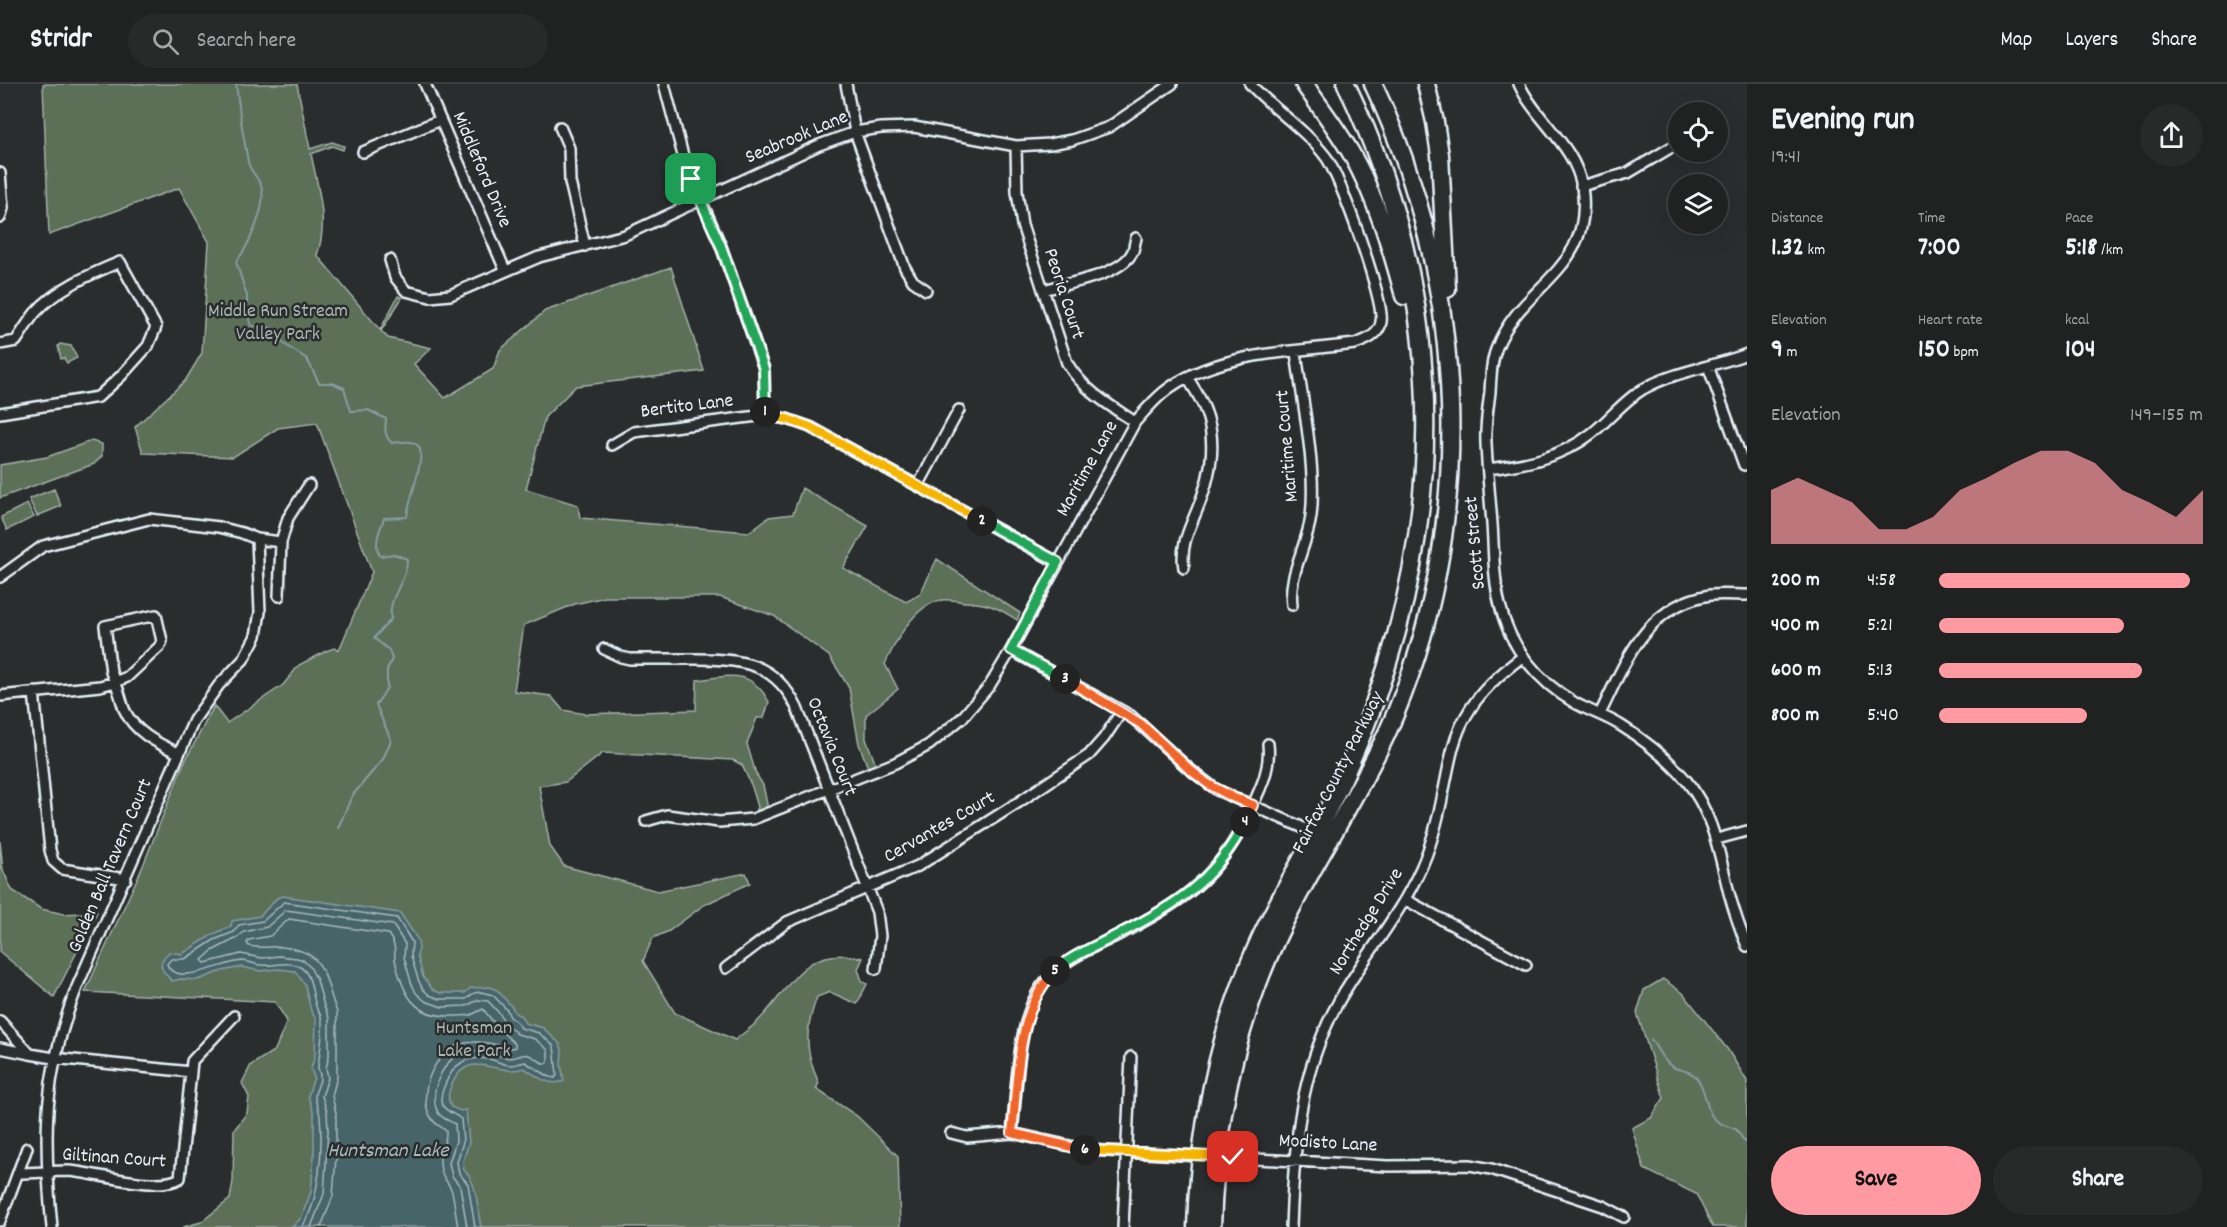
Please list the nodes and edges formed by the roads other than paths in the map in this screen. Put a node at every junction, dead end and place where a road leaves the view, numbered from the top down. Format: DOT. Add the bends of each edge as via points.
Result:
graph roads {
  1 [pos="425,84"];
  2 [pos="664,84"];
  3 [pos="846,84"];
  4 [pos="1172,84"];
  5 [pos="1250,84"];
  6 [pos="1304,84"];
  7 [pos="1346,84"];
  8 [pos="1373,84"];
  9 [pos="1426,84"];
  10 [pos="1519,84"];
  11 [pos="440,120"];
  12 [pos="560,127"];
  13 [pos="855,132"];
  14 [pos="1016,146"];
  15 [pos="1668,149"];
  16 [pos="363,152"];
  17 [pos="0,173"];
  18 [pos="1581,186"];
  19 [pos="701,200"];
  20 [pos="0,218"];
  21 [pos="1136,237"];
  22 [pos="585,246"];
  23 [pos="390,260"];
  24 [pos="505,270"];
  25 [pos="926,290"];
  26 [pos="1043,290"];
  27 [pos="0,344"];
  28 [pos="1446,344"];
  29 [pos="1296,352"];
  30 [pos="1747,354"];
  31 [pos="1708,366"];
  32 [pos="1187,377"];
  33 [pos="959,410"];
  34 [pos="0,413"];
  35 [pos="765,415"];
  36 [pos="1135,422"];
  37 [pos="1426,433"];
  38 [pos="612,445"];
  39 [pos="1744,465"];
  40 [pos="1488,469"];
  41 [pos="309,485"];
  42 [pos="918,486"];
  43 [pos="257,539"];
  44 [pos="282,542"];
  45 [pos="1058,562"];
  46 [pos="1184,568"];
  47 [pos="0,577"];
  48 [pos="1747,595"];
  49 [pos="279,596"];
  50 [pos="1292,605"];
  51 [pos="604,649"];
  52 [pos="1011,650"];
  53 [pos="1522,657"];
  54 [pos="115,682"];
  55 [pos="34,692"];
  56 [pos="0,696"];
  57 [pos="1122,711"];
  58 [pos="1600,714"];
  59 [pos="1268,744"];
  60 [pos="178,753"];
  61 [pos="829,790"];
  62 [pos="1253,805"];
  63 [pos="646,820"];
  64 [pos="1747,831"];
  65 [pos="1315,833"];
  66 [pos="1717,839"];
  67 [pos="126,879"];
  68 [pos="868,887"];
  69 [pos="1406,900"];
  70 [pos="1747,946"];
  71 [pos="1526,965"];
  72 [pos="726,968"];
  73 [pos="876,969"];
  74 [pos="234,1016"];
  75 [pos="0,1021"];
  76 [pos="0,1048"];
  77 [pos="30,1053"];
  78 [pos="1131,1057"];
  79 [pos="54,1058"];
  80 [pos="191,1072"];
  81 [pos="1012,1133"];
  82 [pos="951,1134"];
  83 [pos="27,1148"];
  84 [pos="1127,1152"];
  85 [pos="1209,1156"];
  86 [pos="1294,1159"];
  87 [pos="18,1173"];
  88 [pos="46,1173"];
  89 [pos="1624,1217"];
  90 [pos="0,1221"];
  91 [pos="52,1227"];
  92 [pos="1123,1227"];
  93 [pos="1196,1227"];
  94 [pos="1212,1227"];
  95 [pos="1292,1227"];
  1 -- 11 [label="street, Middleford Drive"];
  2 -- 19 [label="street" via="685,163"];
  3 -- 13 [label="street"];
  4 -- 14 [label="street, Seabrook Lane" via="1123,119 1093,134 1050,144"];
  5 -- 29 [label="street, Maritime Lane" via="1327,159 1339,180 1380,302 1381,325 1374,335 1362,342"];
  6 -- 37 [label="highway" via="1352,156 1385,231 1409,316"];
  7 -- 37 [label="highway, Fairfax County Parkway" via="1376,152 1406,253 1420,331"];
  8 -- 28 [label="highway, Fairfax County Parkway" via="1420,209"];
  9 -- 28 [label="highway" via="1436,122 1442,173"];
  10 -- 18 [label="street, Scott Street" via="1533,109 1568,151"];
  11 -- 16 [label="street"];
  11 -- 24 [label="street, Middleford Drive"];
  12 -- 22 [label="street" via="569,148 570,183"];
  13 -- 14 [label="street, Seabrook Lane" via="914,128"];
  13 -- 19 [label="street, Seabrook Lane"];
  13 -- 25 [label="street" via="904,268"];
  14 -- 26 [label="street, Peoria Court" via="1019,206"];
  15 -- 18 [label="street" via="1628,173"];
  17 -- 20 [label="street"];
  18 -- 40 [label="street, Scott Street" via="1582,219 1572,251 1557,273 1510,321 1496,348 1486,431"];
  19 -- 22 [label="street, Seabrook Lane" via="625,235"];
  19 -- 35 [label="street" via="764,369"];
  21 -- 26 [label="street" via="1133,251 1122,264 1099,275"];
  22 -- 24 [label="street, Seabrook Lane"];
  23 -- 24 [label="street, Seabrook Lane" via="395,277 406,291 430,297 450,296"];
  26 -- 36 [label="street, Peoria Court" via="1073,373 1089,390"];
  27 -- 34 [label="street" via="16,341 36,312 53,297 120,262 156,327 148,346 98,397"];
  28 -- 85 [label="highway, Fairfax County Parkway" via="1450,411 1448,479 1437,573 1422,637 1387,732 1286,919 1260,980"];
  29 -- 32 [label="street, Maritime Lane" via="1220,363"];
  29 -- 50 [label="street, Maritime Court" via="1312,496 1307,539 1291,584"];
  30 -- 31 [label="street"];
  31 -- 39 [label="street"];
  31 -- 40 [label="street" via="1666,378 1642,390 1590,435 1561,452 1527,464"];
  32 -- 36 [label="street, Maritime Lane" via="1162,393"];
  32 -- 46 [label="street" via="1205,410 1211,438 1208,482 1184,544"];
  33 -- 42 [label="street"];
  35 -- 38 [label="street, Bertito Lane" via="634,432"];
  35 -- 42 [label="street, Bertito Lane" via="810,427"];
  36 -- 45 [label="street, Maritime Lane"];
  37 -- 65 [label="highway, Fairfax County Parkway" via="1418,539 1396,638 1347,771"];
  40 -- 53 [label="street, Scott Street" via="1497,593"];
  41 -- 44 [label="street" via="288,518"];
  42 -- 45 [label="street, Bertito Lane"];
  43 -- 44 [label="street"];
  43 -- 47 [label="street" via="219,527 149,519 43,546"];
  43 -- 60 [label="street, Golden Ball Tavern Court" via="260,612 256,636 243,660 206,701"];
  44 -- 49 [label="street"];
  45 -- 52 [label="street, Maritime Lane"];
  48 -- 58 [label="street" via="1696,598 1656,620 1637,641"];
  51 -- 61 [label="street, Octavia Court" via="630,659 735,660 766,671 793,700"];
  52 -- 57 [label="street"];
  52 -- 61 [label="street, Maritime Lane" via="976,703 946,732 895,764"];
  53 -- 58 [label="street, Scott Street" via="1562,695"];
  53 -- 69 [label="street, Northedge Drive" via="1492,681 1462,722 1433,835"];
  54 -- 54 [label="street" via="105,626 156,615 160,646 127,677"];
  54 -- 55 [label="street"];
  54 -- 60 [label="street" via="125,710 140,731"];
  55 -- 56 [label="street"];
  55 -- 67 [label="street" via="53,861 62,869"];
  57 -- 62 [label="street" via="1208,784"];
  57 -- 68 [label="street, Cervantes Court" via="1098,746 1078,764 918,866"];
  58 -- 66 [label="street, Scott Street" via="1646,741 1672,765 1700,801"];
  59 -- 62 [label="street" via="1269,765"];
  60 -- 67 [label="street, Golden Ball Tavern Court"];
  61 -- 63 [label="street, Maritime Lane" via="745,821 719,822 668,815"];
  61 -- 68 [label="street, Octavia Court"];
  62 -- 65 [label="street"];
  62 -- 81 [label="street" via="1226,854 1188,894 1157,915 1070,960 1042,986 1024,1027"];
  64 -- 66 [label="street"];
  65 -- 85 [label="highway, Fairfax County Parkway" via="1260,939 1234,1003 1207,1112"];
  66 -- 70 [label="street, Scott Street"];
  67 -- 79 [label="street, Golden Ball Tavern Court" via="77,987"];
  68 -- 72 [label="street, Cervantes Court" via="787,922"];
  68 -- 73 [label="street, Octavia Court" via="880,926"];
  69 -- 71 [label="street"];
  69 -- 86 [label="street, Northedge Drive" via="1340,999 1324,1031 1302,1097"];
  74 -- 80 [label="street, Giltinan Court" via="192,1061"];
  75 -- 77 [label="street"];
  76 -- 77 [label="street"];
  77 -- 79 [label="street"];
  78 -- 84 [label="street"];
  79 -- 80 [label="street"];
  79 -- 88 [label="street, Golden Ball Tavern Court" via="46,1122"];
  80 -- 88 [label="street, Giltinan Court" via="180,1178 173,1182 139,1182 70,1171"];
  81 -- 82 [label="street, Modisto Lane" via="967,1137"];
  81 -- 84 [label="street, Modisto Lane" via="1074,1149"];
  83 -- 87 [label="street"];
  84 -- 85 [label="street, Modisto Lane"];
  84 -- 92 [label="street"];
  85 -- 86 [label="street, Modisto Lane"];
  85 -- 93 [label="highway, Fairfax County Parkway"];
  85 -- 94 [label="highway, Fairfax County Parkway"];
  86 -- 89 [label="street, Modisto Lane" via="1482,1167 1603,1206"];
  86 -- 95 [label="street, Northedge Drive"];
  87 -- 88 [label="street"];
  87 -- 90 [label="street"];
  88 -- 91 [label="street, Golden Ball Tavern Court"];
}
